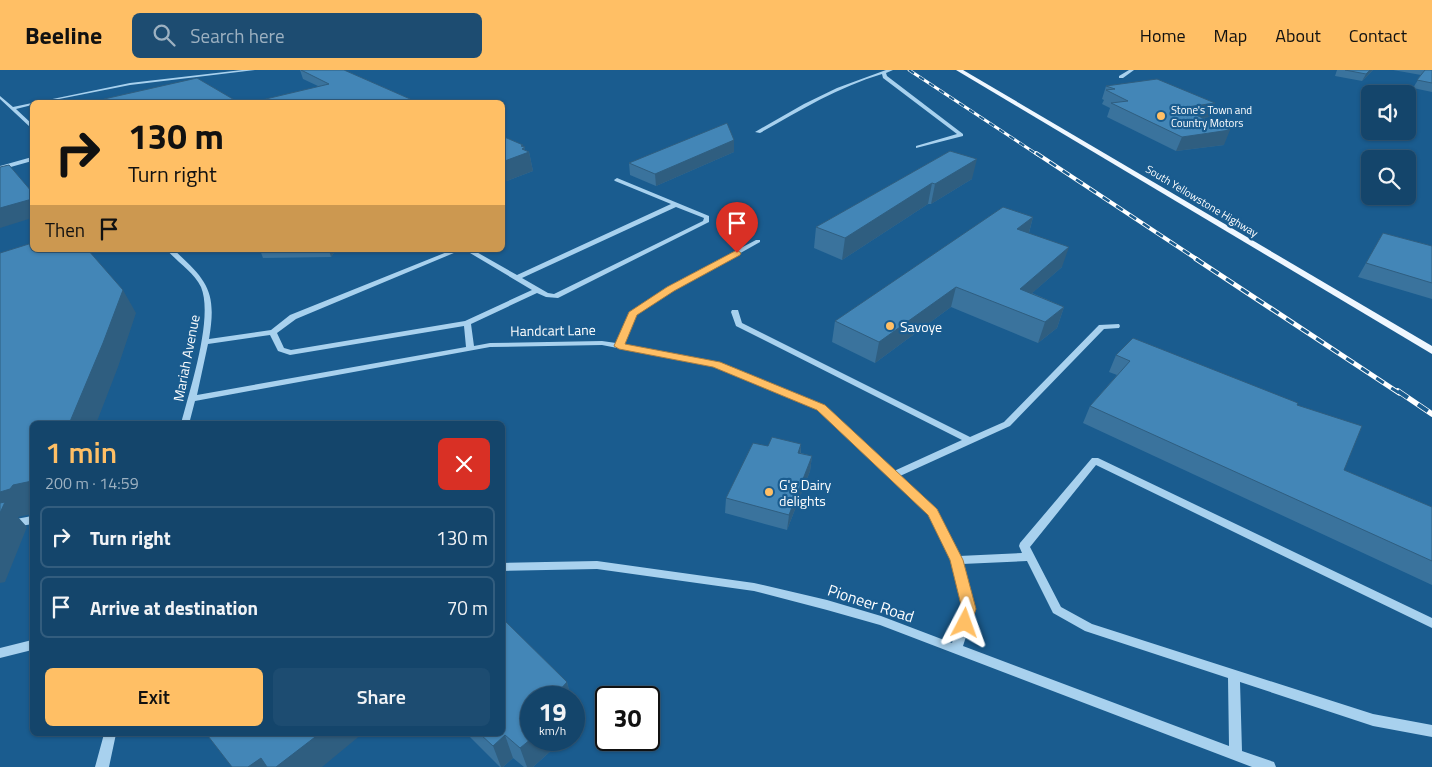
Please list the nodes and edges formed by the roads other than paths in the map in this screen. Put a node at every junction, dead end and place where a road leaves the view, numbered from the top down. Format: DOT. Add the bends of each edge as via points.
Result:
graph roads {
  1 [pos="253,70"];
  2 [pos="891,70"];
  3 [pos="959,70"];
  4 [pos="1132,70"];
  5 [pos="882,72"];
  6 [pos="1120,77"];
  7 [pos="0,96"];
  8 [pos="50,100"];
  9 [pos="30,104"];
  10 [pos="13,108"];
  11 [pos="30,124"];
  12 [pos="758,132"];
  13 [pos="918,147"];
  14 [pos="30,160"];
  15 [pos="0,168"];
  16 [pos="617,180"];
  17 [pos="677,204"];
  18 [pos="758,241"];
  19 [pos="172,252"];
  20 [pos="453,252"];
  21 [pos="471,252"];
  22 [pos="516,278"];
  23 [pos="537,290"];
  24 [pos="735,312"];
  25 [pos="467,323"];
  26 [pos="1116,326"];
  27 [pos="273,332"];
  28 [pos="204,342"];
  29 [pos="619,346"];
  30 [pos="470,349"];
  31 [pos="1432,351"];
  32 [pos="191,399"];
  33 [pos="186,421"];
  34 [pos="970,441"];
  35 [pos="893,475"];
  36 [pos="30,520"];
  37 [pos="0,526"];
  38 [pos="1028,557"];
  39 [pos="956,560"];
  40 [pos="505,566"];
  41 [pos="1432,623"];
  42 [pos="30,646"];
  43 [pos="956,649"];
  44 [pos="0,653"];
  45 [pos="1234,675"];
  46 [pos="1432,732"];
  47 [pos="110,736"];
  48 [pos="1236,755"];
  49 [pos="102,767"];
  50 [pos="1269,767"];
  1 -- 8 [label="street" via="130,84"];
  2 -- 5 [label="street"];
  3 -- 31 [label="main road, South Yellowstone Highway"];
  4 -- 6 [label="street"];
  5 -- 12 [label="street" via="816,100"];
  5 -- 13 [label="street" via="961,135"];
  7 -- 10 [label="street"];
  9 -- 10 [label="street"];
  10 -- 11 [label="street"];
  14 -- 15 [label="street"];
  16 -- 17 [label="street"];
  17 -- 22 [label="street"];
  17 -- 23 [label="street" via="707,217 706,222 556,296"];
  18 -- 29 [label="street" via="670,289 632,314"];
  19 -- 28 [label="street, Mariah Avenue" via="204,288 208,300"];
  20 -- 27 [label="street" via="293,317"];
  21 -- 22 [label="street"];
  22 -- 23 [label="street"];
  23 -- 25 [label="street"];
  24 -- 34 [label="street" via="739,324"];
  25 -- 27 [label="street" via="290,353 281,349"];
  25 -- 30 [label="street"];
  26 -- 34 [label="street" via="1102,326 1007,424"];
  27 -- 28 [label="street"];
  28 -- 32 [label="street, Mariah Avenue"];
  29 -- 30 [label="street, Handcart Lane" via="602,343 490,345"];
  29 -- 35 [label="street, Handcart Lane" via="716,365 821,408"];
  30 -- 32 [label="street, Handcart Lane"];
  32 -- 33 [label="street, Mariah Avenue"];
  34 -- 35 [label="street"];
  35 -- 39 [label="street, Handcart Lane" via="933,512"];
  36 -- 37 [label="street"];
  38 -- 39 [label="street"];
  38 -- 41 [label="street" via="1024,546 1094,460"];
  38 -- 45 [label="street" via="1057,610 1089,628"];
  39 -- 43 [label="street, Handcart Lane" via="969,609"];
  40 -- 43 [label="street, Pioneer Road" via="597,565 754,587 882,621"];
  42 -- 44 [label="street"];
  43 -- 48 [label="street, Pioneer Road"];
  45 -- 46 [label="street" via="1373,720"];
  45 -- 48 [label="street"];
  47 -- 49 [label="street"];
  48 -- 50 [label="street, Pioneer Road"];
}
